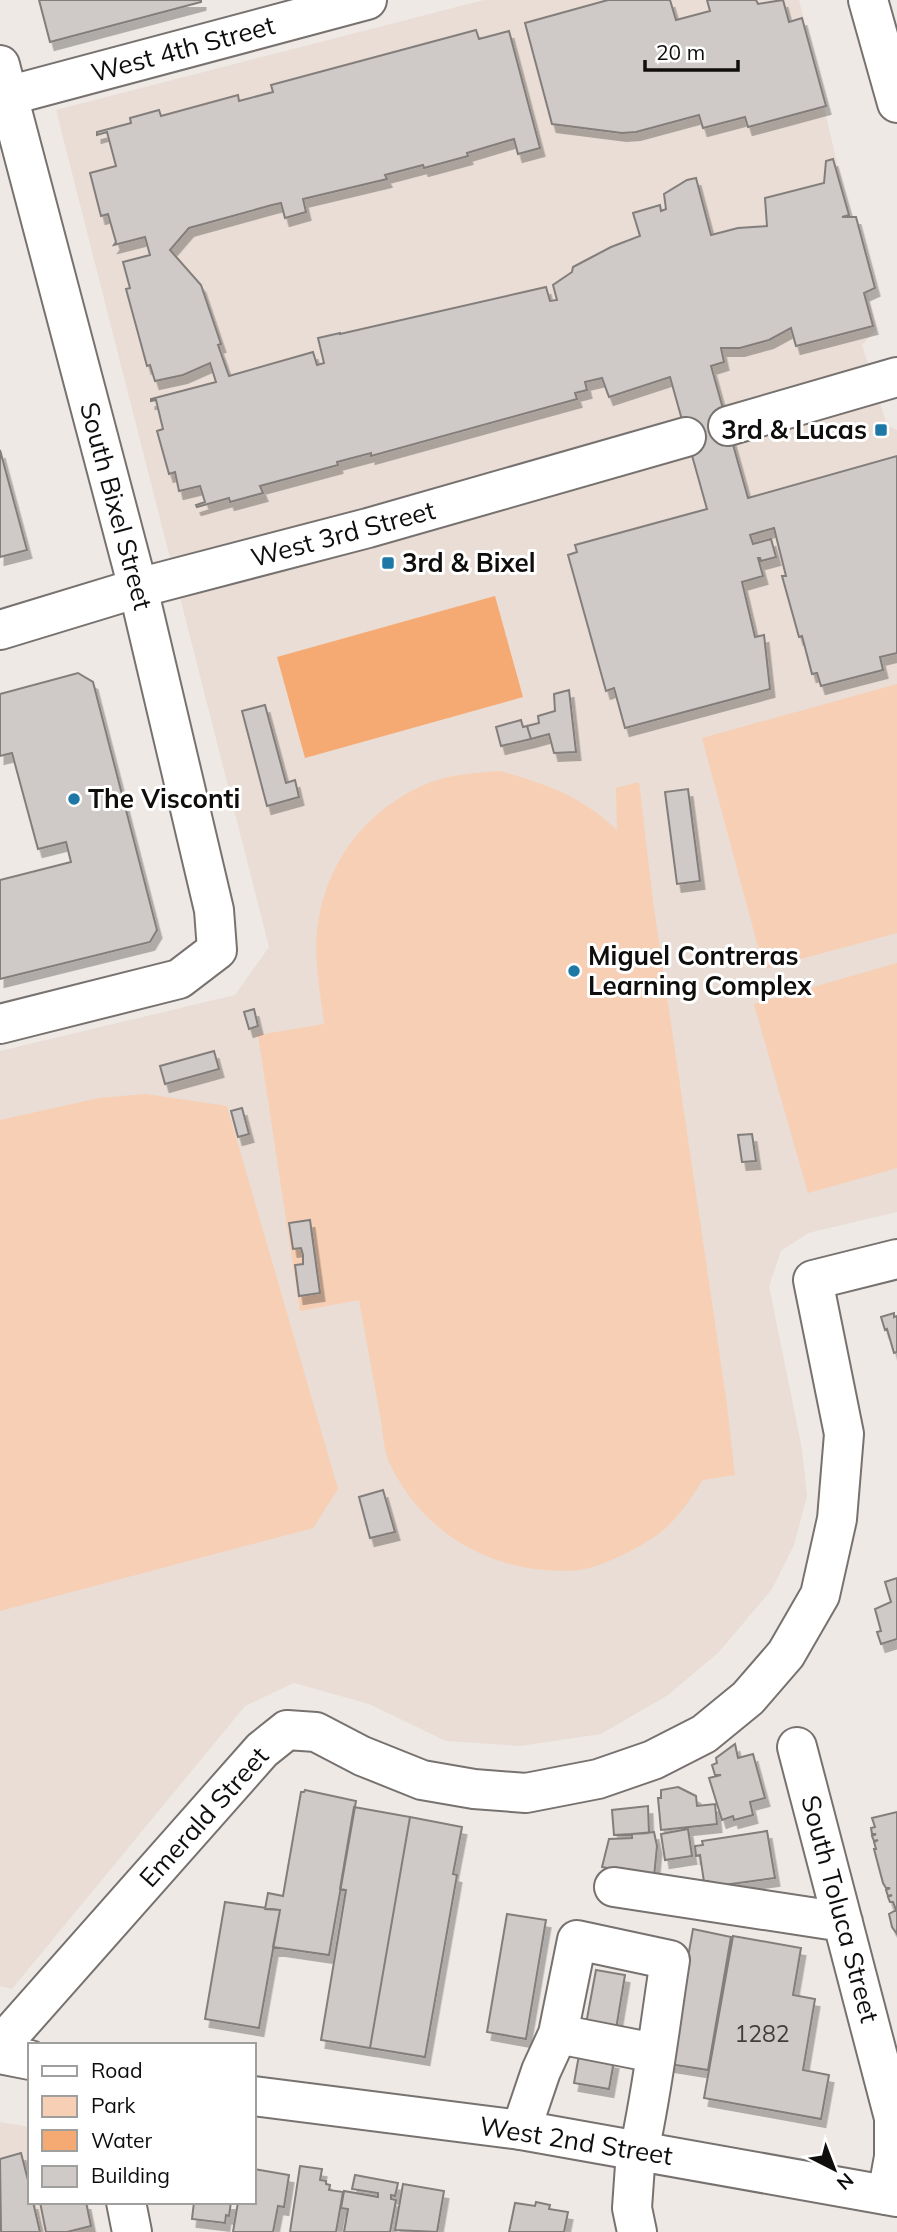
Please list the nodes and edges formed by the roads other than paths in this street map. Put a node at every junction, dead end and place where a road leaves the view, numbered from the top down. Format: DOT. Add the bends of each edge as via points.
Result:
graph roads {
  1 [pos="367,0"];
  2 [pos="868,0"];
  3 [pos="301,9"];
  4 [pos="3,86"];
  5 [pos="897,103"];
  6 [pos="897,377"];
  7 [pos="727,426"];
  8 [pos="686,437"];
  9 [pos="138,588"];
  10 [pos="0,630"];
  11 [pos="0,1024"];
  12 [pos="897,1259"];
  13 [pos="797,1747"];
  14 [pos="614,1887"];
  15 [pos="843,1922"];
  16 [pos="558,2034"];
  17 [pos="0,2046"];
  18 [pos="655,2053"];
  19 [pos="0,2054"];
  20 [pos="28,2060"];
  21 [pos="256,2096"];
  22 [pos="521,2130"];
  23 [pos="637,2151"];
  24 [pos="892,2196"];
  25 [pos="126,2204"];
  26 [pos="132,2232"];
  27 [pos="637,2232"];
  1 -- 3 [label="street, West 4th Street"];
  2 -- 5 [label="street"];
  3 -- 4 [label="street, West 4th Street"];
  4 -- 9 [label="street, South Bixel Street"];
  6 -- 7 [label="street"];
  8 -- 9 [label="street, West 3rd Street"];
  9 -- 10 [label="street, West 3rd Street"];
  9 -- 11 [label="street, South Bixel Street" via="214,911 217,950 179,978"];
  12 -- 17 [label="street, Emerald Street" via="813,1280 844,1434 837,1519 821,1595 786,1654 748,1698 704,1734 653,1760 598,1779 526,1793 422,1780 316,1732 287,1730 262,1750"];
  13 -- 15 [label="street, South Toluca Street"];
  14 -- 15 [label="street"];
  15 -- 24 [label="street, South Toluca Street" via="894,2118"];
  16 -- 18 [label="street"];
  16 -- 18 [label="street" via="577,1940 670,1960"];
  16 -- 22 [label="street"];
  18 -- 23 [label="street" via="652,2091"];
  19 -- 20 [label="street"];
  21 -- 22 [label="street, West 2nd Street"];
  22 -- 23 [label="street, West 2nd Street"];
  23 -- 24 [label="street, West 2nd Street"];
  23 -- 27 [label="street" via="632,2208"];
  25 -- 26 [label="street"];
}
